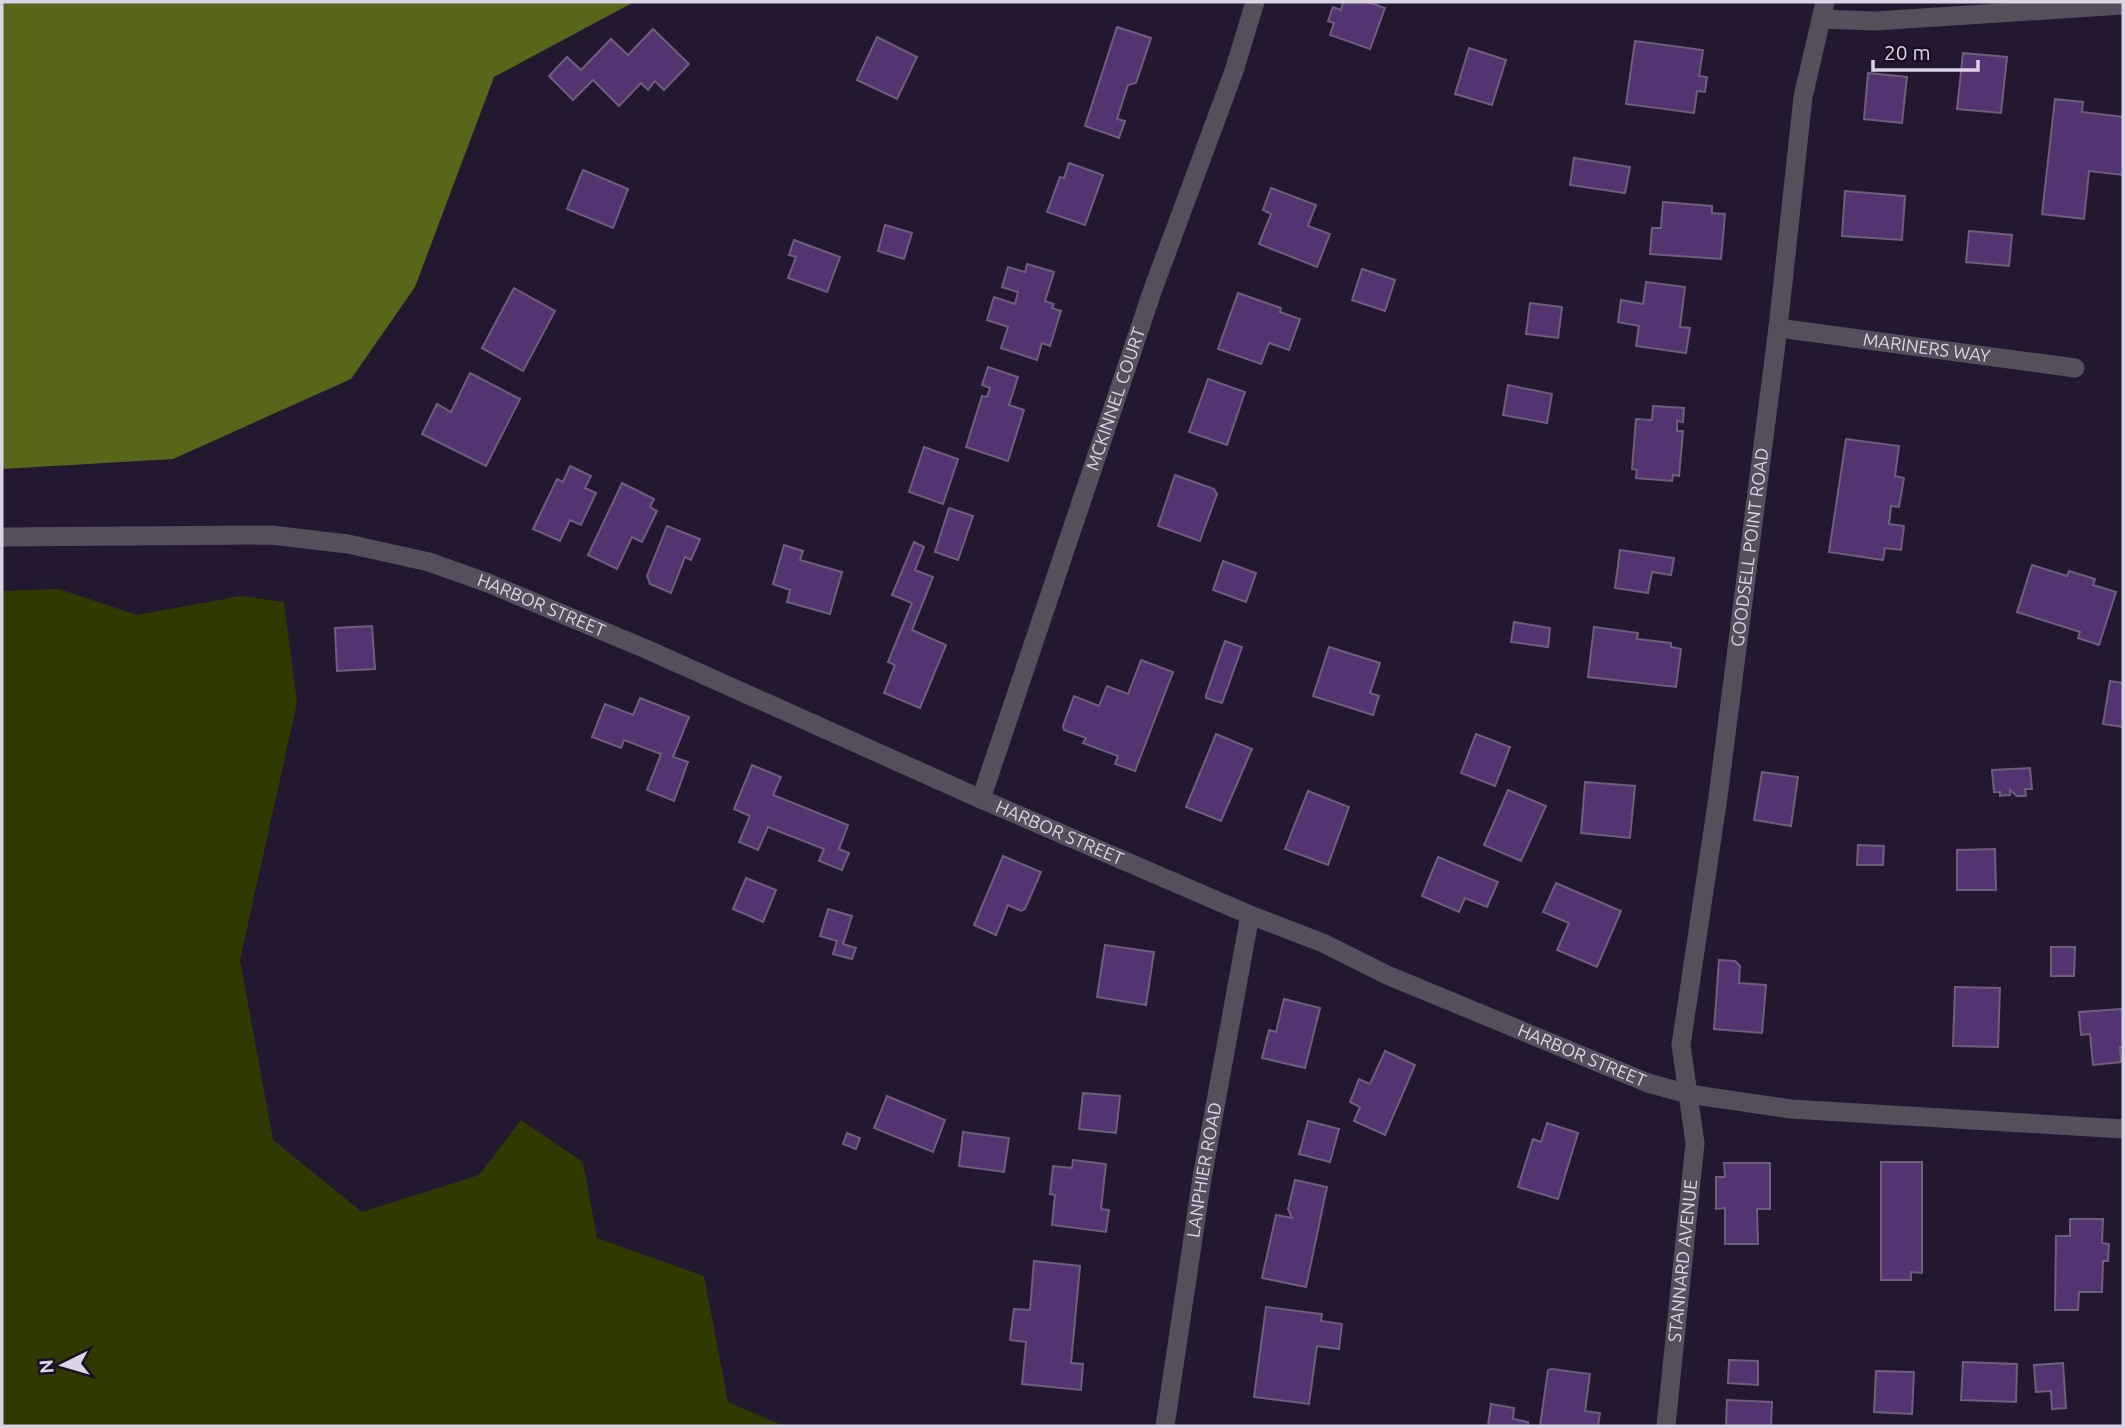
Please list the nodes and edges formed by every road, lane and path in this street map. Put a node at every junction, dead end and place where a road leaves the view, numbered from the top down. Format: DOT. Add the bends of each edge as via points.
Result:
graph roads {
  1 [pos="1255,2"];
  2 [pos="2123,5"];
  3 [pos="1823,10"];
  4 [pos="1778,328"];
  5 [pos="2075,368"];
  6 [pos="2,537"];
  7 [pos="981,799"];
  8 [pos="1251,915"];
  9 [pos="1688,1094"];
  10 [pos="2123,1129"];
  11 [pos="1166,1426"];
  12 [pos="1666,1426"];
  1 -- 7 [label="street, MCKINNEL COURT"];
  2 -- 3 [label="street" via="1875,21"];
  3 -- 4 [label="street, GOODSELL POINT ROAD" via="1803,97"];
  4 -- 5 [label="street, MARINERS WAY"];
  4 -- 9 [label="street, GOODSELL POINT ROAD" via="1681,1045"];
  6 -- 7 [label="street, HARBOR STREET" via="271,535 348,544 429,562 646,649"];
  7 -- 8 [label="street, HARBOR STREET"];
  8 -- 9 [label="street, HARBOR STREET" via="1591,1060"];
  8 -- 11 [label="street, LANPHIER ROAD" via="1202,1178"];
  9 -- 10 [label="street, HARBOR STREET" via="1791,1109"];
  9 -- 12 [label="street, STANNARD AVENUE" via="1695,1143"];
}
